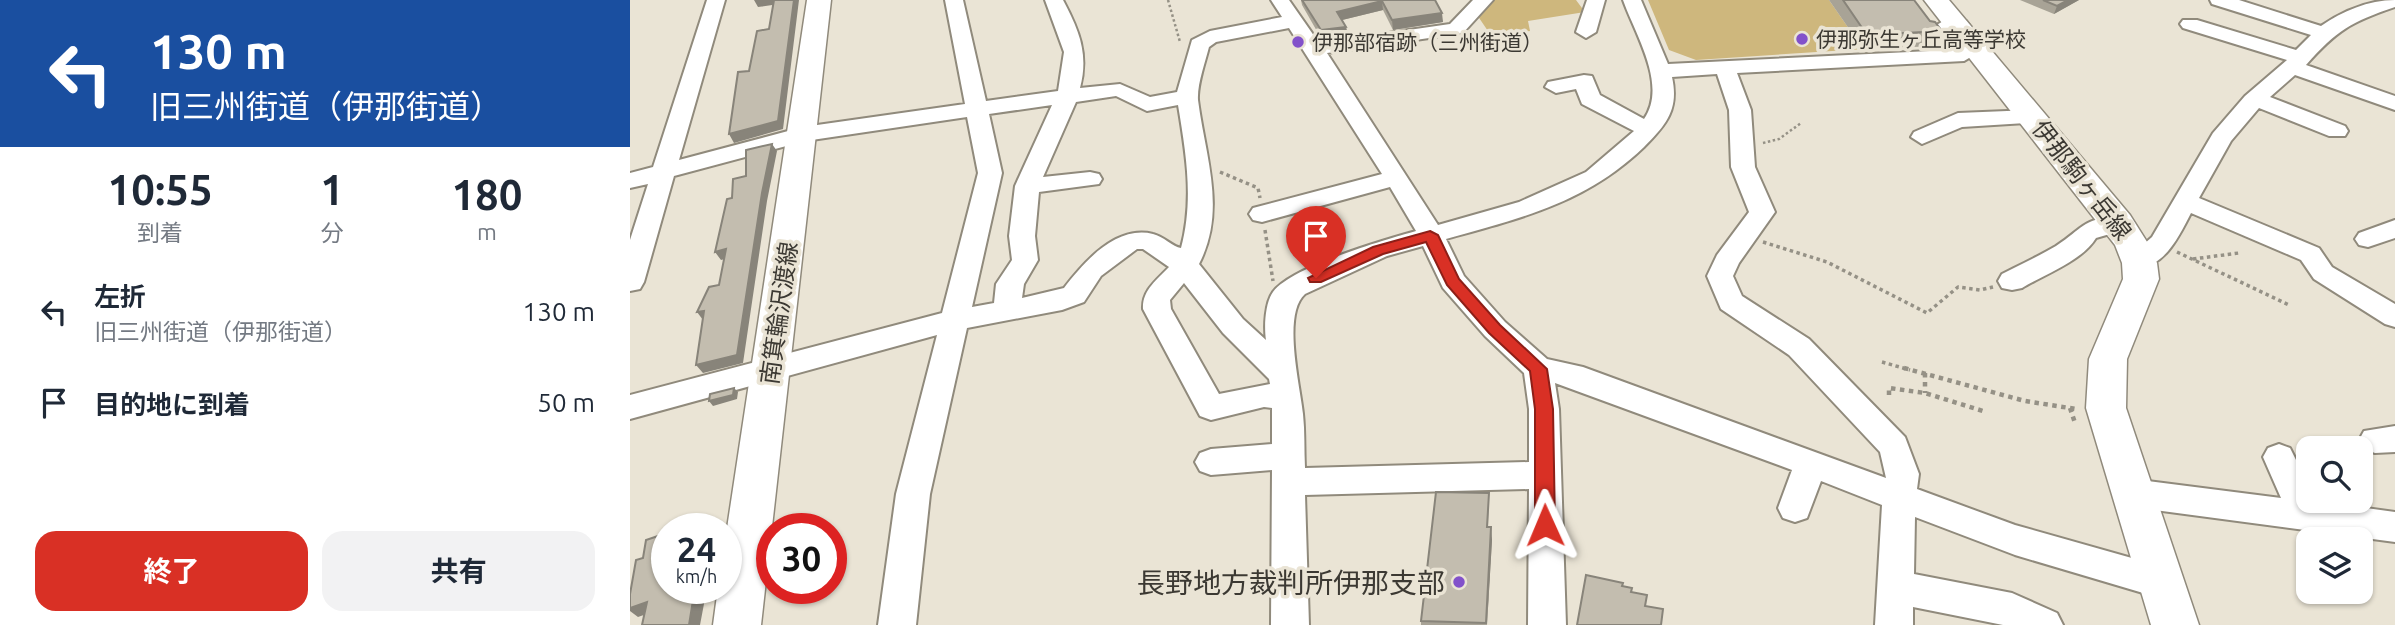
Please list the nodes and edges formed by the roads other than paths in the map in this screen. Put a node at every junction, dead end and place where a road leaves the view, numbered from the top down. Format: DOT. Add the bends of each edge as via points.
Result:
graph roads {
  1 [pos="716,0"];
  2 [pos="819,0"];
  3 [pos="954,0"];
  4 [pos="1054,0"];
  5 [pos="1280,0"];
  6 [pos="1484,0"];
  7 [pos="1596,0"];
  8 [pos="1632,0"];
  9 [pos="2220,0"];
  10 [pos="2388,8"];
  11 [pos="1939,19"];
  12 [pos="1294,21"];
  13 [pos="2190,24"];
  14 [pos="1586,32"];
  15 [pos="2324,33"];
  16 [pos="1313,50"];
  17 [pos="2296,63"];
  18 [pos="1725,68"];
  19 [pos="1660,71"];
  20 [pos="1556,87"];
  21 [pos="1066,96"];
  22 [pos="1187,97"];
  23 [pos="2255,99"];
  24 [pos="2395,103"];
  25 [pos="978,109"];
  26 [pos="2032,117"];
  27 [pos="1648,130"];
  28 [pos="2337,131"];
  29 [pos="803,134"];
  30 [pos="1922,137"];
  31 [pos="664,172"];
  32 [pos="1396,178"];
  33 [pos="1090,179"];
  34 [pos="630,181"];
  35 [pos="1027,186"];
  36 [pos="2184,201"];
  37 [pos="1262,214"];
  38 [pos="2118,223"];
  39 [pos="2395,228"];
  40 [pos="1430,235"];
  41 [pos="2368,239"];
  42 [pos="2157,253"];
  43 [pos="1185,265"];
  44 [pos="2012,281"];
  45 [pos="630,282"];
  46 [pos="1007,309"];
  47 [pos="2395,317"];
  48 [pos="954,320"];
  49 [pos="1538,369"];
  50 [pos="771,370"];
  51 [pos="1283,386"];
  52 [pos="630,407"];
  53 [pos="2279,457"];
  54 [pos="1211,462"];
  55 [pos="1810,464"];
  56 [pos="1290,469"];
  57 [pos="1544,475"];
  58 [pos="2132,493"];
  59 [pos="1899,497"];
  60 [pos="1795,508"];
  61 [pos="2307,517"];
  62 [pos="2395,527"];
  63 [pos="2160,582"];
  64 [pos="1896,587"];
  65 [pos="737,625"];
  66 [pos="897,625"];
  67 [pos="1290,625"];
  68 [pos="1547,625"];
  69 [pos="1894,625"];
  70 [pos="2044,625"];
  71 [pos="2175,625"];
  1 -- 31 [label="street"];
  2 -- 29 [label="main road, 南箕輪沢渡線"];
  3 -- 25 [label="street"];
  4 -- 21 [label="street" via="1070,31 1075,63"];
  5 -- 12 [label="street"];
  6 -- 16 [label="street" via="1456,29 1370,38"];
  7 -- 14 [label="street"];
  8 -- 19 [label="street"];
  9 -- 15 [label="street"];
  10 -- 15 [label="street" via="2347,17"];
  11 -- 18 [label="street" via="1964,55"];
  11 -- 26 [label="main road, 伊那駒ヶ岳線"];
  12 -- 16 [label="street"];
  12 -- 22 [label="street" via="1210,37 1199,44"];
  13 -- 17 [label="street"];
  15 -- 17 [label="street"];
  16 -- 32 [label="street"];
  17 -- 23 [label="street"];
  17 -- 24 [label="street"];
  18 -- 19 [label="street"];
  18 -- 59 [label="street" via="1740,110 1742,167 1762,212 1742,235 1720,276 1731,302 1799,347 1894,446 1903,474"];
  19 -- 27 [label="street" via="1663,108"];
  20 -- 27 [label="street" via="1584,81 1590,99"];
  21 -- 22 [label="street" via="1111,89 1147,104"];
  21 -- 25 [label="street"];
  21 -- 35 [label="street"];
  22 -- 43 [label="street" via="1201,211 1195,251"];
  23 -- 28 [label="street"];
  23 -- 36 [label="street" via="2221,138"];
  25 -- 29 [label="street"];
  25 -- 48 [label="street" via="990,173"];
  26 -- 30 [label="street" via="1958,120"];
  26 -- 38 [label="main road, 伊那駒ヶ岳線"];
  27 -- 40 [label="street" via="1615,162 1572,188 1528,208"];
  29 -- 31 [label="street"];
  29 -- 50 [label="main road, 南箕輪沢渡線"];
  31 -- 34 [label="street"];
  31 -- 45 [label="street"];
  32 -- 37 [label="street"];
  32 -- 40 [label="street"];
  33 -- 35 [label="street"];
  35 -- 46 [label="street" via="1022,236 1025,260 1010,284"];
  36 -- 42 [label="street"];
  36 -- 47 [label="street" via="2310,254 2323,273"];
  38 -- 42 [label="main road, 伊那駒ヶ岳線"];
  38 -- 44 [label="street" via="2098,226 2065,252"];
  39 -- 41 [label="street"];
  40 -- 49 [label="street" via="1452,281 1494,329"];
  40 -- 51 [label="street" via="1378,250 1295,287 1284,297 1279,330"];
  42 -- 58 [label="main road, 伊那駒ヶ岳線" via="2109,356 2091,416"];
  43 -- 46 [label="street" via="1149,241 1131,241 1093,270 1074,295"];
  43 -- 51 [label="street"];
  43 -- 51 [label="street" via="1156,298 1157,309 1211,408"];
  46 -- 48 [label="street"];
  48 -- 50 [label="street"];
  48 -- 66 [label="street" via="913,494"];
  49 -- 55 [label="street" via="1572,375"];
  49 -- 57 [label="street" via="1544,409"];
  50 -- 52 [label="street"];
  50 -- 65 [label="main road, 南箕輪沢渡線"];
  51 -- 56 [label="street"];
  53 -- 61 [label="street"];
  54 -- 56 [label="street"];
  55 -- 59 [label="street"];
  55 -- 60 [label="street"];
  56 -- 57 [label="street"];
  56 -- 67 [label="street"];
  57 -- 68 [label="street"];
  58 -- 61 [label="street"];
  58 -- 63 [label="main road, 伊那駒ヶ岳線"];
  59 -- 63 [label="street" via="2015,540"];
  59 -- 64 [label="street"];
  61 -- 62 [label="street"];
  63 -- 71 [label="main road, 伊那駒ヶ岳線"];
  64 -- 69 [label="street"];
  64 -- 70 [label="street" via="2012,610"];
}
